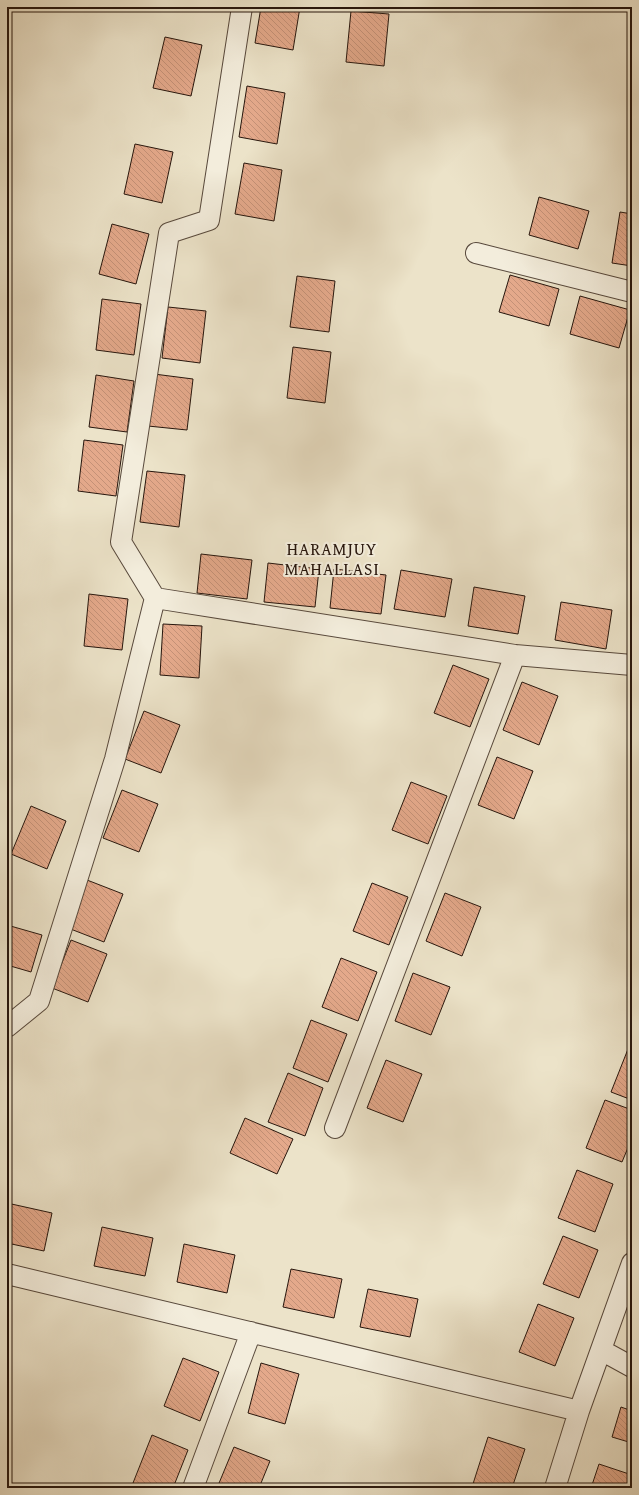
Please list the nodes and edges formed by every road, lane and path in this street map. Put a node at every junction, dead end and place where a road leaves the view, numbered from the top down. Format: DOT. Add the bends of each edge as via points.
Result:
graph roads {
  1 [pos="242,7"];
  2 [pos="476,253"];
  3 [pos="632,292"];
  4 [pos="155,598"];
  5 [pos="515,655"];
  6 [pos="632,665"];
  7 [pos="7,1027"];
  8 [pos="336,1128"];
  9 [pos="632,1263"];
  10 [pos="7,1274"];
  11 [pos="251,1332"];
  12 [pos="601,1350"];
  13 [pos="632,1367"];
  14 [pos="579,1411"];
  15 [pos="193,1488"];
  16 [pos="555,1488"];
  1 -- 4 [label="street" via="209,220 169,232 121,542"];
  2 -- 3 [label="street"];
  4 -- 5 [label="street"];
  4 -- 7 [label="street" via="115,759 39,1001"];
  5 -- 6 [label="street"];
  5 -- 8 [label="street"];
  9 -- 12 [label="street"];
  10 -- 11 [label="street"];
  11 -- 14 [label="street"];
  11 -- 15 [label="street"];
  12 -- 13 [label="street"];
  12 -- 14 [label="street"];
  14 -- 16 [label="street"];
}
